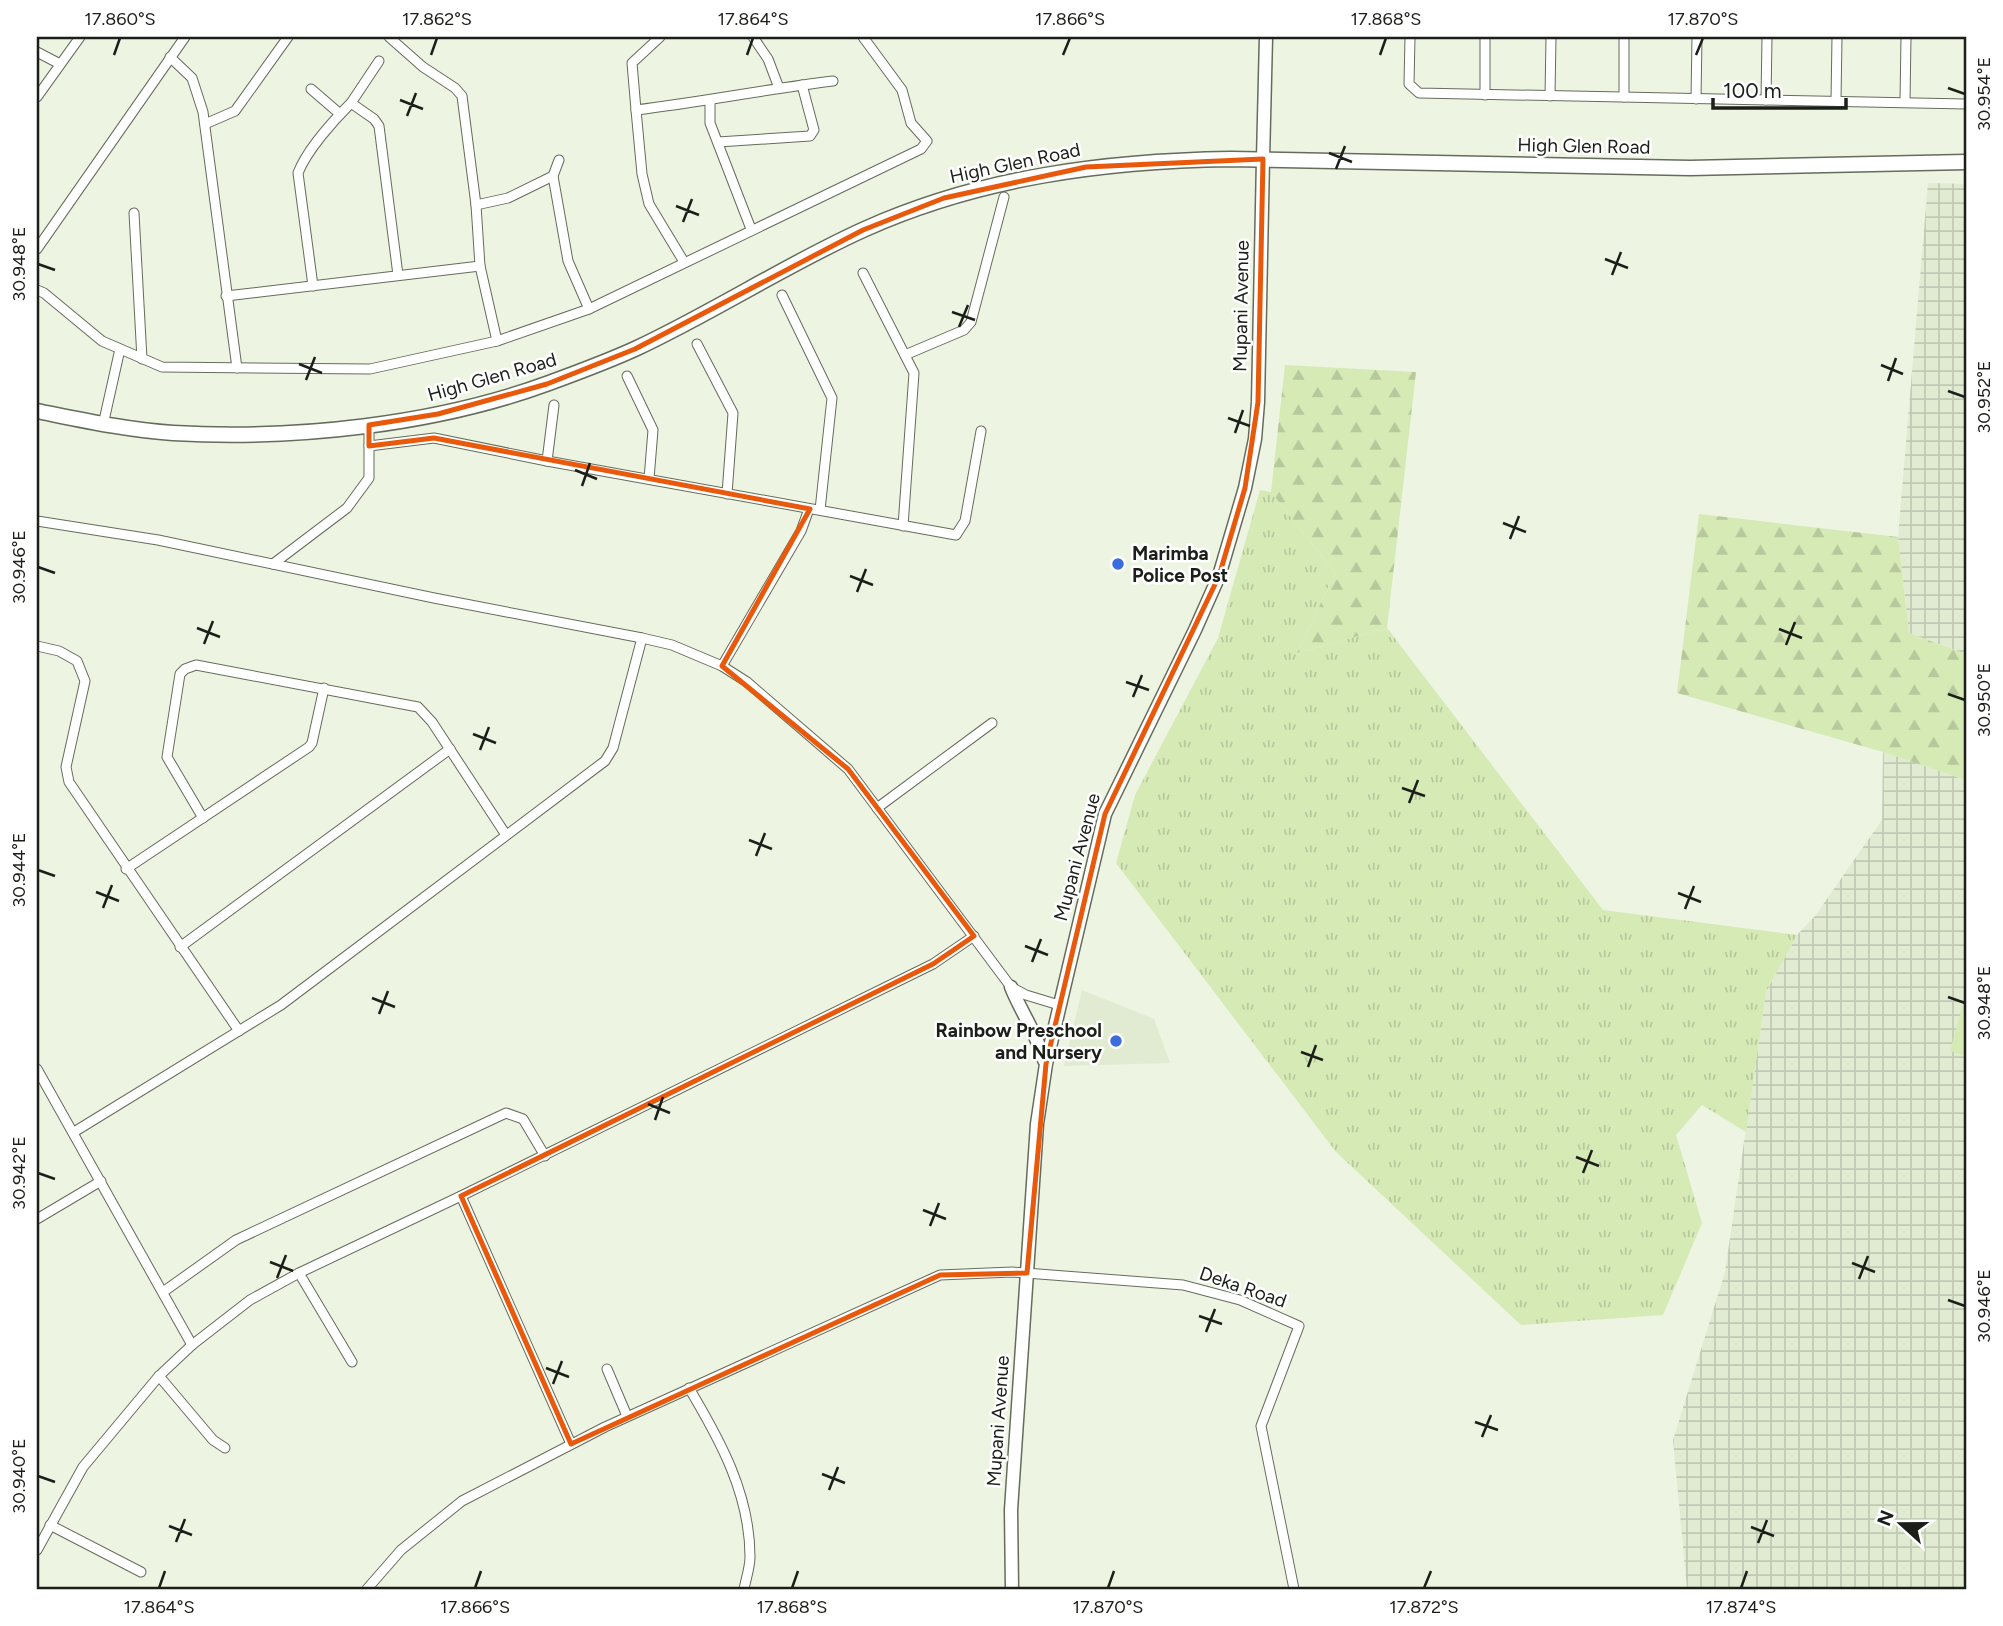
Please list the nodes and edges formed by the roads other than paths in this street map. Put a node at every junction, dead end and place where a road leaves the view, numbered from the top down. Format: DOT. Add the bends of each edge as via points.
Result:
graph roads {
  1 [pos="80,37"];
  2 [pos="184,37"];
  3 [pos="288,37"];
  4 [pos="389,37"];
  5 [pos="660,37"];
  6 [pos="753,37"];
  7 [pos="863,37"];
  8 [pos="1266,37"];
  9 [pos="1410,37"];
  10 [pos="1485,37"];
  11 [pos="1551,37"];
  12 [pos="1624,37"];
  13 [pos="1697,37"];
  14 [pos="1767,37"];
  15 [pos="1837,37"];
  16 [pos="1906,37"];
  17 [pos="37,52"];
  18 [pos="170,57"];
  19 [pos="379,61"];
  20 [pos="60,64"];
  21 [pos="833,81"];
  22 [pos="802,85"];
  23 [pos="779,88"];
  24 [pos="311,89"];
  25 [pos="1485,94"];
  26 [pos="1550,96"];
  27 [pos="37,97"];
  28 [pos="1624,97"];
  29 [pos="1696,99"];
  30 [pos="1766,100"];
  31 [pos="710,101"];
  32 [pos="1836,101"];
  33 [pos="1905,102"];
  34 [pos="351,103"];
  35 [pos="1966,104"];
  36 [pos="636,110"];
  37 [pos="340,114"];
  38 [pos="205,124"];
  39 [pos="718,142"];
  40 [pos="1263,159"];
  41 [pos="559,160"];
  42 [pos="1966,162"];
  43 [pos="553,176"];
  44 [pos="1004,197"];
  45 [pos="476,205"];
  46 [pos="134,213"];
  47 [pos="751,229"];
  48 [pos="37,249"];
  49 [pos="684,262"];
  50 [pos="480,266"];
  51 [pos="863,273"];
  52 [pos="398,275"];
  53 [pos="313,286"];
  54 [pos="37,290"];
  55 [pos="782,295"];
  56 [pos="226,296"];
  57 [pos="589,309"];
  58 [pos="497,341"];
  59 [pos="697,344"];
  60 [pos="120,349"];
  61 [pos="905,355"];
  62 [pos="142,359"];
  63 [pos="237,368"];
  64 [pos="627,376"];
  65 [pos="554,405"];
  66 [pos="37,411"];
  67 [pos="103,425"];
  68 [pos="369,425"];
  69 [pos="981,431"];
  70 [pos="369,446"];
  71 [pos="547,461"];
  72 [pos="649,479"];
  73 [pos="727,494"];
  74 [pos="815,509"];
  75 [pos="37,521"];
  76 [pos="903,526"];
  77 [pos="273,564"];
  78 [pos="642,638"];
  79 [pos="37,646"];
  80 [pos="722,666"];
  81 [pos="324,688"];
  82 [pos="992,723"];
  83 [pos="450,749"];
  84 [pos="877,808"];
  85 [pos="203,818"];
  86 [pos="506,835"];
  87 [pos="126,869"];
  88 [pos="974,936"];
  89 [pos="180,947"];
  90 [pos="1012,987"];
  91 [pos="1059,1004"];
  92 [pos="239,1031"];
  93 [pos="1046,1064"];
  94 [pos="37,1069"];
  95 [pos="74,1132"];
  96 [pos="545,1156"];
  97 [pos="101,1181"];
  98 [pos="461,1196"];
  99 [pos="37,1219"];
  100 [pos="299,1273"];
  101 [pos="1027,1273"];
  102 [pos="163,1292"];
  103 [pos="192,1345"];
  104 [pos="352,1362"];
  105 [pos="607,1369"];
  106 [pos="159,1376"];
  107 [pos="689,1388"];
  108 [pos="627,1416"];
  109 [pos="571,1444"];
  110 [pos="225,1448"];
  111 [pos="50,1525"];
  112 [pos="37,1550"];
  113 [pos="141,1572"];
  114 [pos="367,1589"];
  115 [pos="744,1589"];
  116 [pos="1012,1589"];
  117 [pos="1294,1589"];
  1 -- 20 [label="street"];
  2 -- 18 [label="street"];
  3 -- 38 [label="street" via="235,111"];
  4 -- 45 [label="street" via="462,96"];
  5 -- 36 [label="street" via="632,63"];
  6 -- 23 [label="street"];
  7 -- 47 [label="street" via="902,90 911,123 927,141 901,160"];
  8 -- 40 [label="street, Mupani Avenue"];
  9 -- 25 [label="street" via="1409,84 1413,89 1419,93"];
  10 -- 25 [label="street"];
  11 -- 26 [label="street"];
  12 -- 28 [label="street"];
  13 -- 29 [label="street"];
  14 -- 30 [label="street"];
  15 -- 32 [label="street"];
  16 -- 33 [label="street"];
  17 -- 20 [label="street"];
  18 -- 38 [label="street" via="192,78"];
  18 -- 48 [label="street"];
  19 -- 34 [label="street"];
  20 -- 27 [label="street"];
  21 -- 22 [label="street"];
  22 -- 23 [label="street"];
  22 -- 39 [label="street" via="814,130 810,136"];
  23 -- 31 [label="street"];
  24 -- 37 [label="street"];
  25 -- 26 [label="street"];
  26 -- 28 [label="street"];
  28 -- 29 [label="street"];
  29 -- 30 [label="street"];
  30 -- 32 [label="street"];
  31 -- 36 [label="street"];
  31 -- 39 [label="street" via="709,116"];
  32 -- 33 [label="street"];
  33 -- 35 [label="street"];
  34 -- 37 [label="street"];
  34 -- 52 [label="street" via="379,126"];
  36 -- 49 [label="street" via="649,204"];
  37 -- 53 [label="street" via="298,173"];
  38 -- 56 [label="street"];
  39 -- 47 [label="street"];
  40 -- 42 [label="main road, High Glen Road" via="1690,168"];
  40 -- 68 [label="main road, High Glen Road" via="1086,167 944,198 863,230 635,349 547,384 438,414"];
  40 -- 91 [label="street, Mupani Avenue" via="1258,402 1245,488 1219,576 1105,814"];
  41 -- 43 [label="street"];
  43 -- 45 [label="street" via="508,198"];
  43 -- 57 [label="street" via="568,261"];
  44 -- 61 [label="street" via="971,321 964,330"];
  45 -- 50 [label="street"];
  46 -- 62 [label="street"];
  47 -- 49 [label="street"];
  49 -- 57 [label="street"];
  50 -- 52 [label="street"];
  50 -- 58 [label="street"];
  51 -- 61 [label="street"];
  52 -- 53 [label="street"];
  53 -- 56 [label="street"];
  54 -- 60 [label="street"];
  55 -- 74 [label="street" via="832,398"];
  56 -- 63 [label="street"];
  57 -- 58 [label="street"];
  58 -- 63 [label="street" via="360,370"];
  59 -- 73 [label="street" via="733,413"];
  60 -- 62 [label="street"];
  60 -- 67 [label="street"];
  61 -- 76 [label="street" via="914,373"];
  62 -- 63 [label="street" via="166,368"];
  64 -- 72 [label="street" via="653,430"];
  65 -- 71 [label="street"];
  66 -- 67 [label="main road, High Glen Road"];
  67 -- 68 [label="main road, High Glen Road" via="225,434"];
  68 -- 70 [label="street"];
  69 -- 76 [label="street" via="962,530 956,535"];
  70 -- 71 [label="street" via="434,438"];
  70 -- 77 [label="street" via="369,478 346,508"];
  71 -- 72 [label="street"];
  72 -- 73 [label="street"];
  73 -- 74 [label="street"];
  74 -- 76 [label="street"];
  74 -- 80 [label="street"];
  75 -- 77 [label="street"];
  77 -- 78 [label="street"];
  78 -- 80 [label="street"];
  78 -- 86 [label="street" via="610,754"];
  79 -- 87 [label="street" via="78,661 85,681 66,767 69,782"];
  80 -- 84 [label="street" via="848,769"];
  81 -- 83 [label="street" via="418,707"];
  81 -- 85 [label="street" via="309,747"];
  81 -- 85 [label="street" via="202,665 180,674 167,757"];
  82 -- 84 [label="street"];
  83 -- 86 [label="street"];
  83 -- 89 [label="street"];
  84 -- 88 [label="street"];
  85 -- 87 [label="street"];
  86 -- 92 [label="street" via="281,1005"];
  87 -- 89 [label="street"];
  88 -- 90 [label="street"];
  88 -- 96 [label="street" via="933,964"];
  89 -- 92 [label="street"];
  90 -- 91 [label="street"];
  90 -- 93 [label="street"];
  91 -- 93 [label="street, Mupani Avenue"];
  92 -- 95 [label="street"];
  93 -- 101 [label="street, Mupani Avenue"];
  94 -- 95 [label="street"];
  95 -- 97 [label="street"];
  96 -- 98 [label="street"];
  96 -- 102 [label="street" via="523,1118 506,1114 236,1240"];
  97 -- 99 [label="street"];
  97 -- 102 [label="street"];
  98 -- 100 [label="street"];
  98 -- 109 [label="street"];
  100 -- 103 [label="street" via="250,1300"];
  100 -- 104 [label="street"];
  101 -- 107 [label="street" via="940,1275"];
  101 -- 116 [label="street, Mupani Avenue" via="1011,1510"];
  101 -- 117 [label="street, Deka Road" via="1183,1285 1240,1300 1299,1326 1261,1426"];
  102 -- 103 [label="street"];
  103 -- 106 [label="street"];
  105 -- 108 [label="street"];
  106 -- 110 [label="street"];
  106 -- 111 [label="street" via="83,1467"];
  107 -- 108 [label="street"];
  107 -- 115 [label="street" via="722,1443 739,1488 750,1558"];
  108 -- 109 [label="street"];
  109 -- 114 [label="street" via="462,1501 401,1550"];
  111 -- 112 [label="street"];
  111 -- 113 [label="street"];
}
